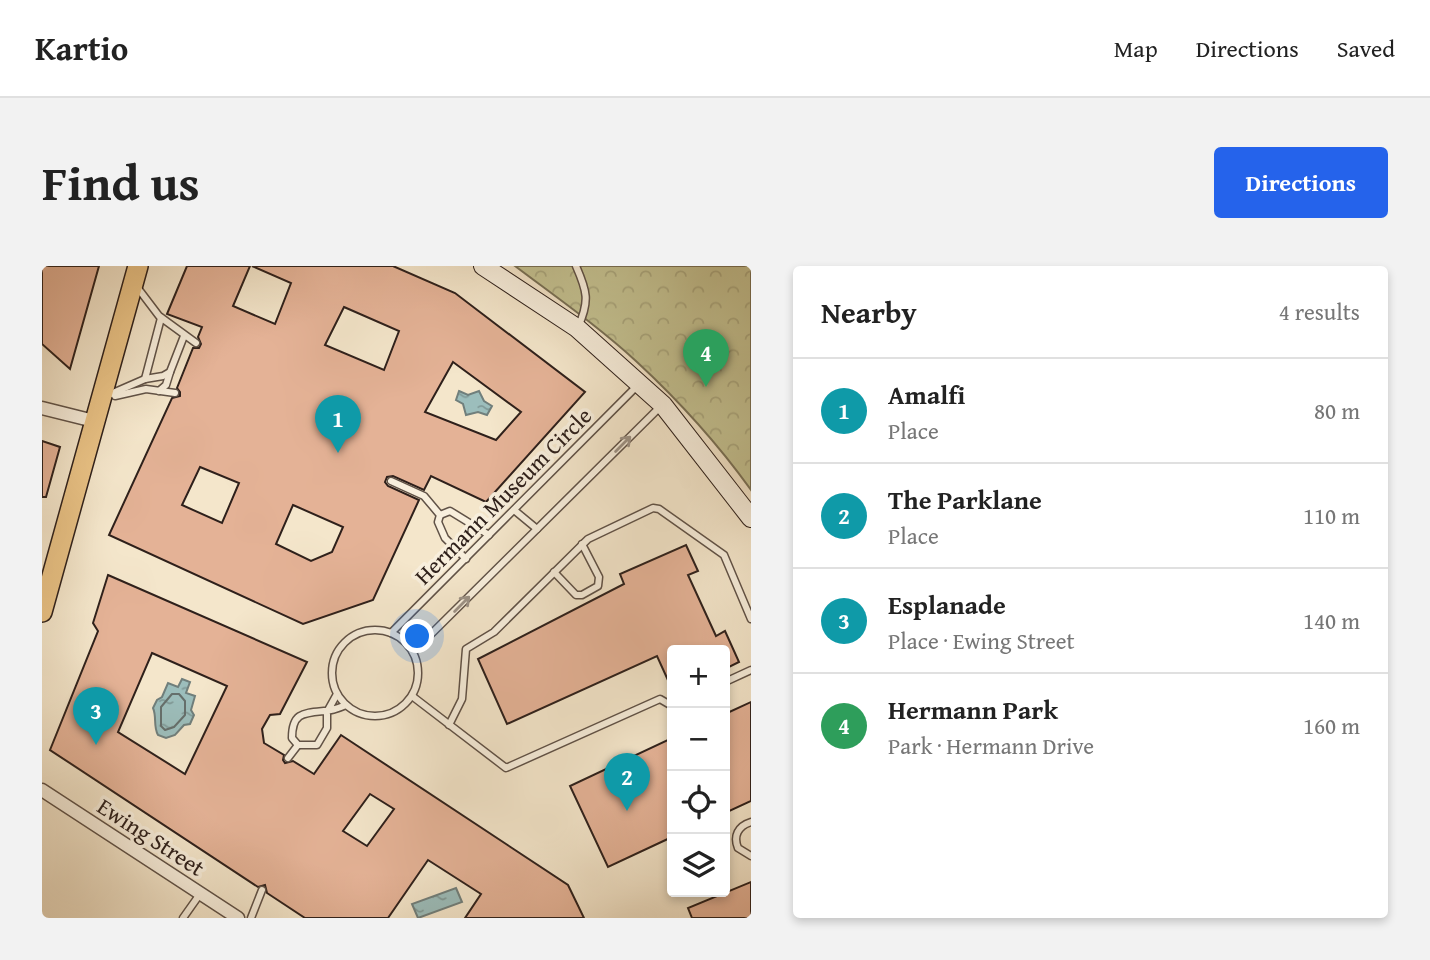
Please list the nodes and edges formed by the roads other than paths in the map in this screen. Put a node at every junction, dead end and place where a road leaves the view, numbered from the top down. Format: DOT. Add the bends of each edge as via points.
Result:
graph roads {
  1 [pos="484,266"];
  2 [pos="576,266"];
  3 [pos="505,272"];
  4 [pos="136,274"];
  5 [pos="161,318"];
  6 [pos="577,328"];
  7 [pos="184,336"];
  8 [pos="196,343"];
  9 [pos="170,372"];
  10 [pos="145,379"];
  11 [pos="639,383"];
  12 [pos="159,391"];
  13 [pos="175,393"];
  14 [pos="101,398"];
  15 [pos="663,405"];
  16 [pos="42,408"];
  17 [pos="94,421"];
  18 [pos="391,481"];
  19 [pos="514,510"];
  20 [pos="440,515"];
  21 [pos="751,518"];
  22 [pos="537,529"];
  23 [pos="489,535"];
  24 [pos="583,544"];
  25 [pos="466,559"];
  26 [pos="554,572"];
  27 [pos="42,612"];
  28 [pos="751,619"];
  29 [pos="391,633"];
  30 [pos="413,652"];
  31 [pos="751,670"];
  32 [pos="730,680"];
  33 [pos="337,694"];
  34 [pos="412,696"];
  35 [pos="667,703"];
  36 [pos="346,705"];
  37 [pos="327,712"];
  38 [pos="449,724"];
  39 [pos="298,745"];
  40 [pos="288,758"];
  41 [pos="42,790"];
  42 [pos="751,822"];
  43 [pos="751,856"];
  44 [pos="262,890"];
  45 [pos="200,894"];
  46 [pos="183,918"];
  47 [pos="238,918"];
  48 [pos="251,918"];
  1 -- 3 [label="street"];
  2 -- 6 [label="lane" via="587,292"];
  3 -- 6 [label="street"];
  4 -- 5 [label="lane"];
  4 -- 14 [label="main road"];
  5 -- 7 [label="lane"];
  5 -- 10 [label="lane"];
  6 -- 11 [label="street"];
  7 -- 8 [label="lane"];
  7 -- 9 [label="lane"];
  9 -- 10 [label="lane"];
  9 -- 12 [label="lane"];
  10 -- 14 [label="lane"];
  11 -- 15 [label="street"];
  11 -- 19 [label="lane, Hermann Museum Circle"];
  12 -- 13 [label="lane"];
  12 -- 14 [label="lane" via="146,389"];
  14 -- 17 [label="main road"];
  15 -- 21 [label="street"];
  22 -- 15 [label="lane, Hermann Museum Circle, one-way"];
  16 -- 17 [label="street"];
  17 -- 27 [label="main road"];
  18 -- 20 [label="lane" via="424,496"];
  19 -- 22 [label="lane"];
  19 -- 23 [label="lane, Hermann Museum Circle"];
  20 -- 23 [label="lane" via="450,511"];
  20 -- 25 [label="lane" via="445,538"];
  30 -- 22 [label="lane, Hermann Museum Circle, one-way"];
  23 -- 25 [label="lane, Hermann Museum Circle"];
  24 -- 26 [label="lane"];
  24 -- 26 [label="lane" via="599,577 598,586 576,595"];
  24 -- 28 [label="lane" via="605,530 659,509 724,555"];
  25 -- 29 [label="lane, Hermann Museum Circle"];
  26 -- 38 [label="lane" via="494,632 466,649 462,699"];
  29 -- 30 [label="lane"];
  29 -- 33 [label="lane" via="362,632 343,645 333,664"];
  30 -- 34 [label="lane" via="419,674"];
  31 -- 32 [label="lane"];
  33 -- 36 [label="lane"];
  33 -- 37 [label="lane"];
  34 -- 36 [label="lane" via="388,714 359,713"];
  34 -- 38 [label="lane"];
  35 -- 38 [label="lane" via="660,699 506,768"];
  36 -- 37 [label="lane"];
  37 -- 39 [label="lane" via="327,728 317,745"];
  37 -- 39 [label="lane" via="308,711 298,718 292,726 292,738"];
  39 -- 40 [label="lane"];
  41 -- 45 [label="street, Ewing Street"];
  42 -- 43 [label="lane" via="740,827 736,837 738,848"];
  44 -- 48 [label="lane"];
  45 -- 46 [label="lane"];
  45 -- 47 [label="street, Ewing Street"];
}
